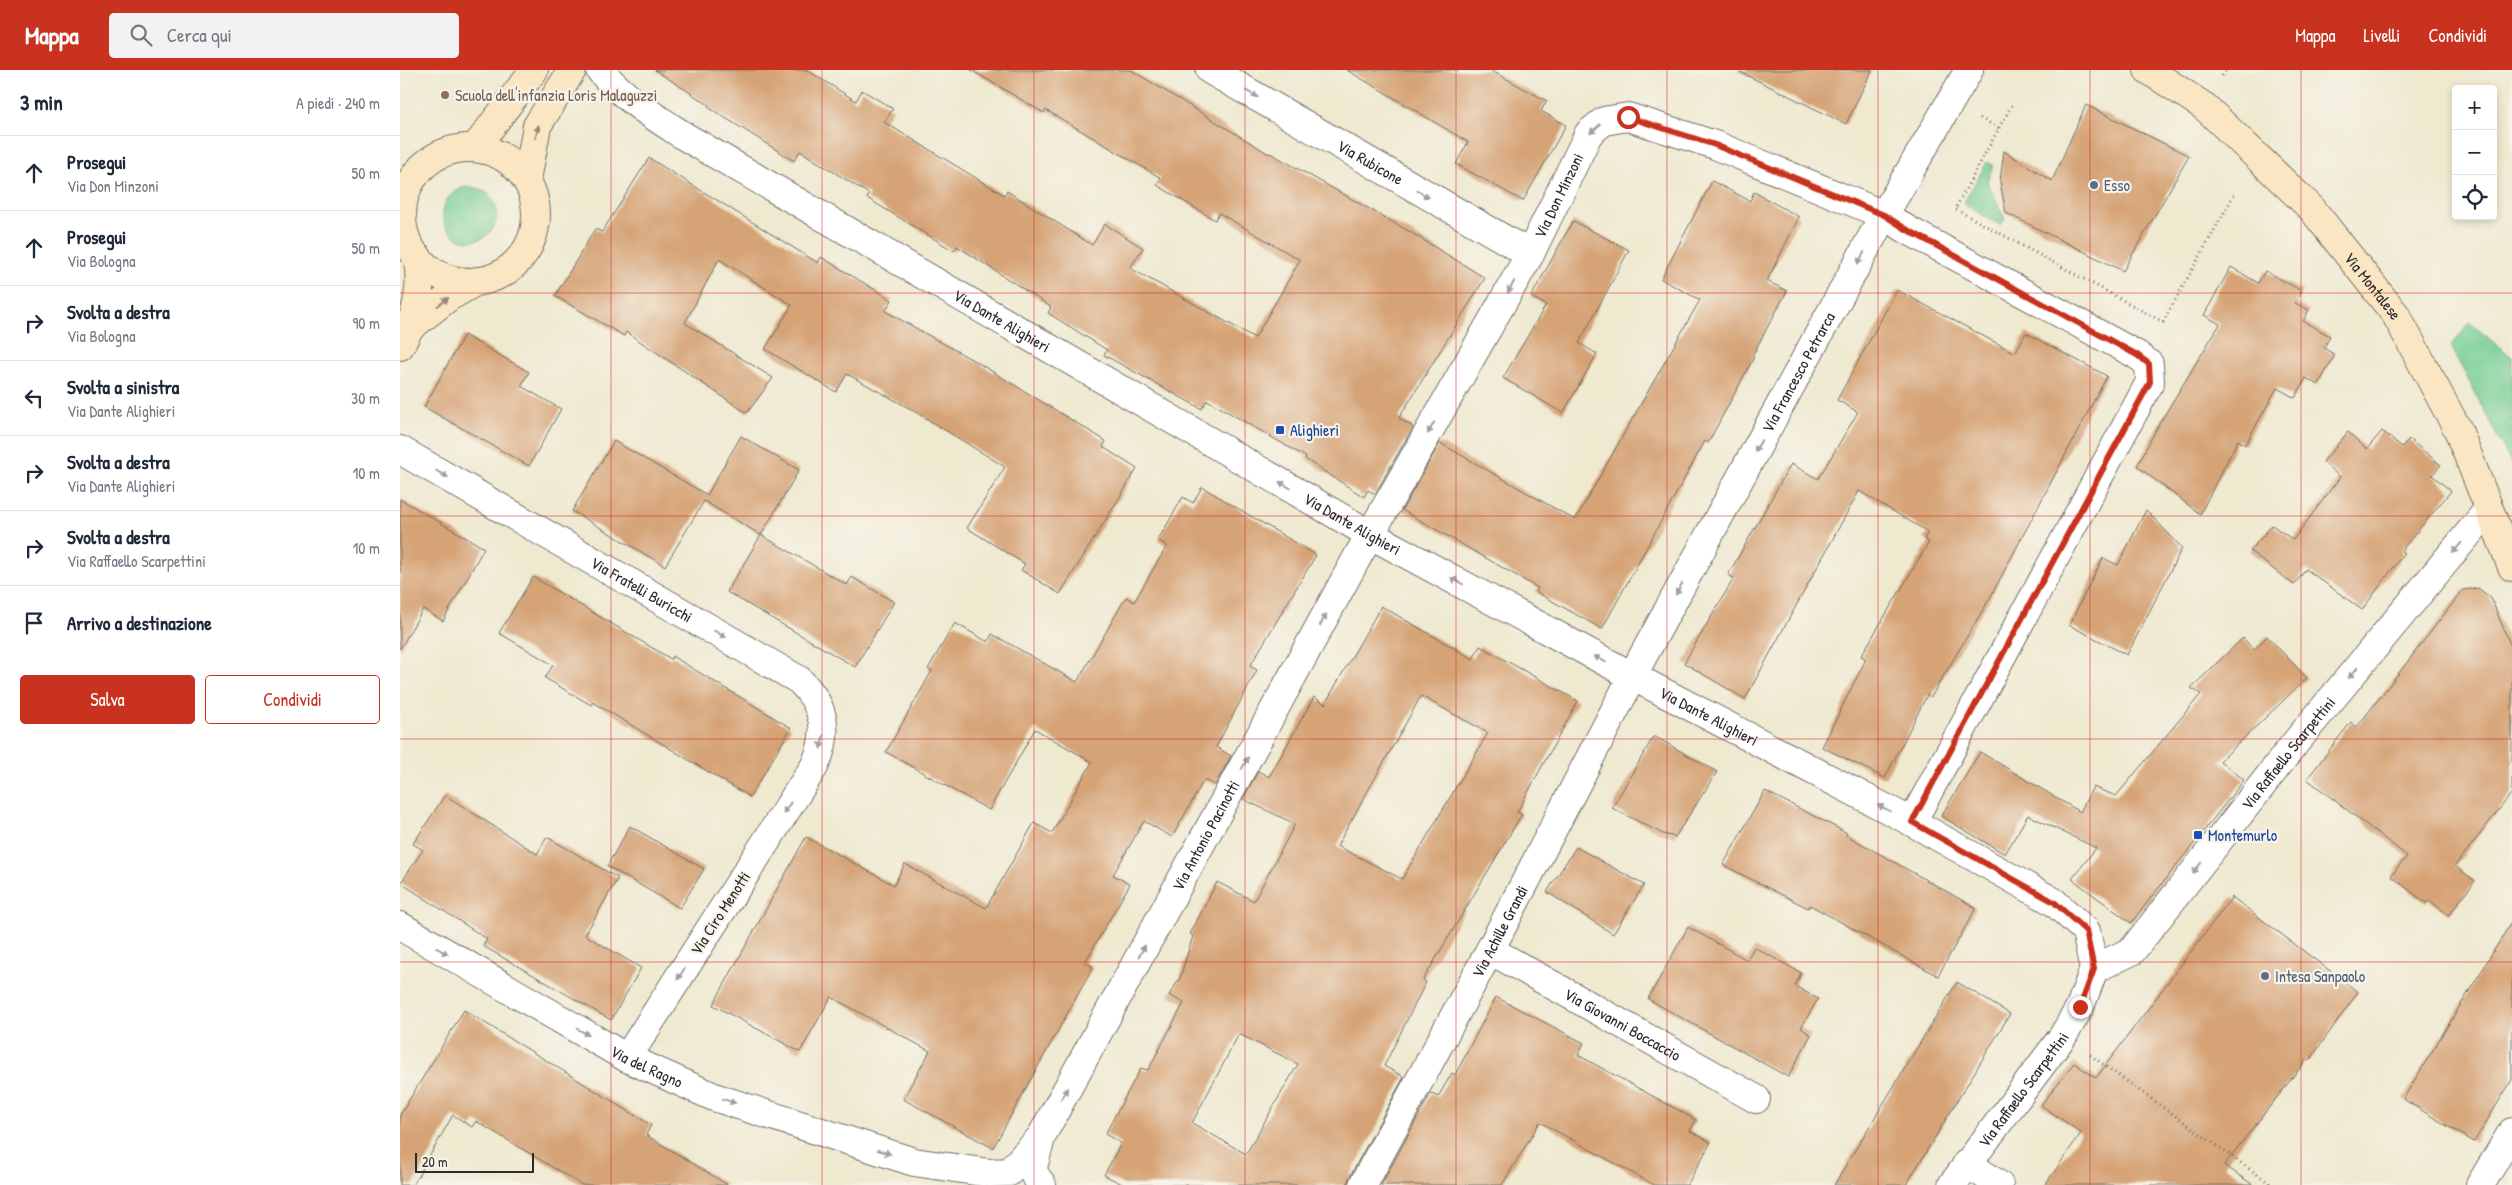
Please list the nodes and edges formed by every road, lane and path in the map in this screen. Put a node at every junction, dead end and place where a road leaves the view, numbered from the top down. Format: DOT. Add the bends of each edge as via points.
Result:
graph roads {
  1 [pos="534,70"];
  2 [pos="572,70"];
  3 [pos="600,70"];
  4 [pos="1210,70"];
  5 [pos="1969,70"];
  6 [pos="2148,70"];
  7 [pos="2012,105"];
  8 [pos="1973,114"];
  9 [pos="1999,128"];
  10 [pos="475,148"];
  11 [pos="527,180"];
  12 [pos="404,188"];
  13 [pos="2234,195"];
  14 [pos="1884,215"];
  15 [pos="410,250"];
  16 [pos="1530,254"];
  17 [pos="477,281"];
  18 [pos="406,336"];
  19 [pos="400,450"];
  20 [pos="2488,510"];
  21 [pos="1371,535"];
  22 [pos="2512,567"];
  23 [pos="1632,676"];
  24 [pos="814,767"];
  25 [pos="1912,822"];
  26 [pos="400,926"];
  27 [pos="1490,950"];
  28 [pos="2094,969"];
  29 [pos="2063,1036"];
  30 [pos="627,1058"];
  31 [pos="1756,1098"];
  32 [pos="2512,1132"];
  33 [pos="1041,1137"];
  34 [pos="914,1162"];
  35 [pos="1967,1163"];
  36 [pos="951,1185"];
  37 [pos="1042,1185"];
  38 [pos="1363,1185"];
  39 [pos="1952,1185"];
  40 [pos="1999,1185"];
  41 [pos="2272,1185"];
  42 [pos="2480,1185"];
  1 -- 10 [label="street"];
  11 -- 2 [label="street, one-way" via="538,126"];
  21 -- 3 [label="street, Via Dante Alighieri, one-way" via="684,136 644,109"];
  4 -- 16 [label="street, Via Rubicone, one-way"];
  5 -- 14 [label="street, Via Francesco Petrarca"];
  6 -- 20 [label="street, Via Montalese" via="2205,107 2312,209 2396,315 2458,430"];
  7 -- 9 [label="path"];
  8 -- 9 [label="path"];
  9 -- 13 [label="path" via="1955,209 2162,322"];
  10 -- 11 [label="street" via="496,153 513,164"];
  10 -- 12 [label="street" via="454,149 434,157"];
  11 -- 17 [label="street" via="535,200 536,221 531,241 520,259 504,272"];
  12 -- 15 [label="street" via="404,230"];
  14 -- 16 [label="street, Via Don Minzoni, one-way" via="1715,145 1628,117 1604,121 1589,133"];
  14 -- 23 [label="street, Via Francesco Petrarca, one-way"];
  14 -- 25 [label="street, Via Don Minzoni" via="2137,355 2149,364 2150,382"];
  15 -- 17 [label="street" via="425,266 443,276"];
  15 -- 18 [label="street" via="421,275"];
  16 -- 21 [label="street, Via Don Minzoni, one-way"];
  18 -- 17 [label="street, one-way" via="449,297"];
  19 -- 24 [label="street, Via Fratelli Buricchi, one-way" via="799,680 810,690 824,722 822,745"];
  20 -- 22 [label="street, Via Montalese"];
  20 -- 28 [label="street, Via Raffaello Scarpettini, one-way" via="2296,742 2132,951"];
  23 -- 21 [label="street, Via Dante Alighieri, one-way"];
  33 -- 21 [label="street, Via Antonio Pacinotti, one-way"];
  25 -- 23 [label="street, Via Dante Alighieri, one-way"];
  23 -- 27 [label="street, Via Achille Grandi"];
  24 -- 30 [label="street, Via Ciro Menotti, one-way"];
  25 -- 28 [label="street, Via Dante Alighieri" via="2054,902 2086,931"];
  26 -- 30 [label="street, Via del Ragno, one-way"];
  27 -- 31 [label="street, Via Giovanni Boccaccio"];
  27 -- 38 [label="street, Via Achille Grandi"];
  28 -- 29 [label="street, Via Raffaello Scarpettini" via="2080,1007"];
  29 -- 35 [label="street, Via Raffaello Scarpettini"];
  29 -- 41 [label="path"];
  30 -- 34 [label="street, Via del Ragno, one-way" via="714,1097"];
  32 -- 42 [label="street"];
  33 -- 34 [label="street" via="1009,1172 989,1173"];
  33 -- 37 [label="street" via="1032,1171"];
  34 -- 36 [label="street"];
  35 -- 39 [label="street, Via Raffaello Scarpettini"];
  35 -- 40 [label="street"];
}
